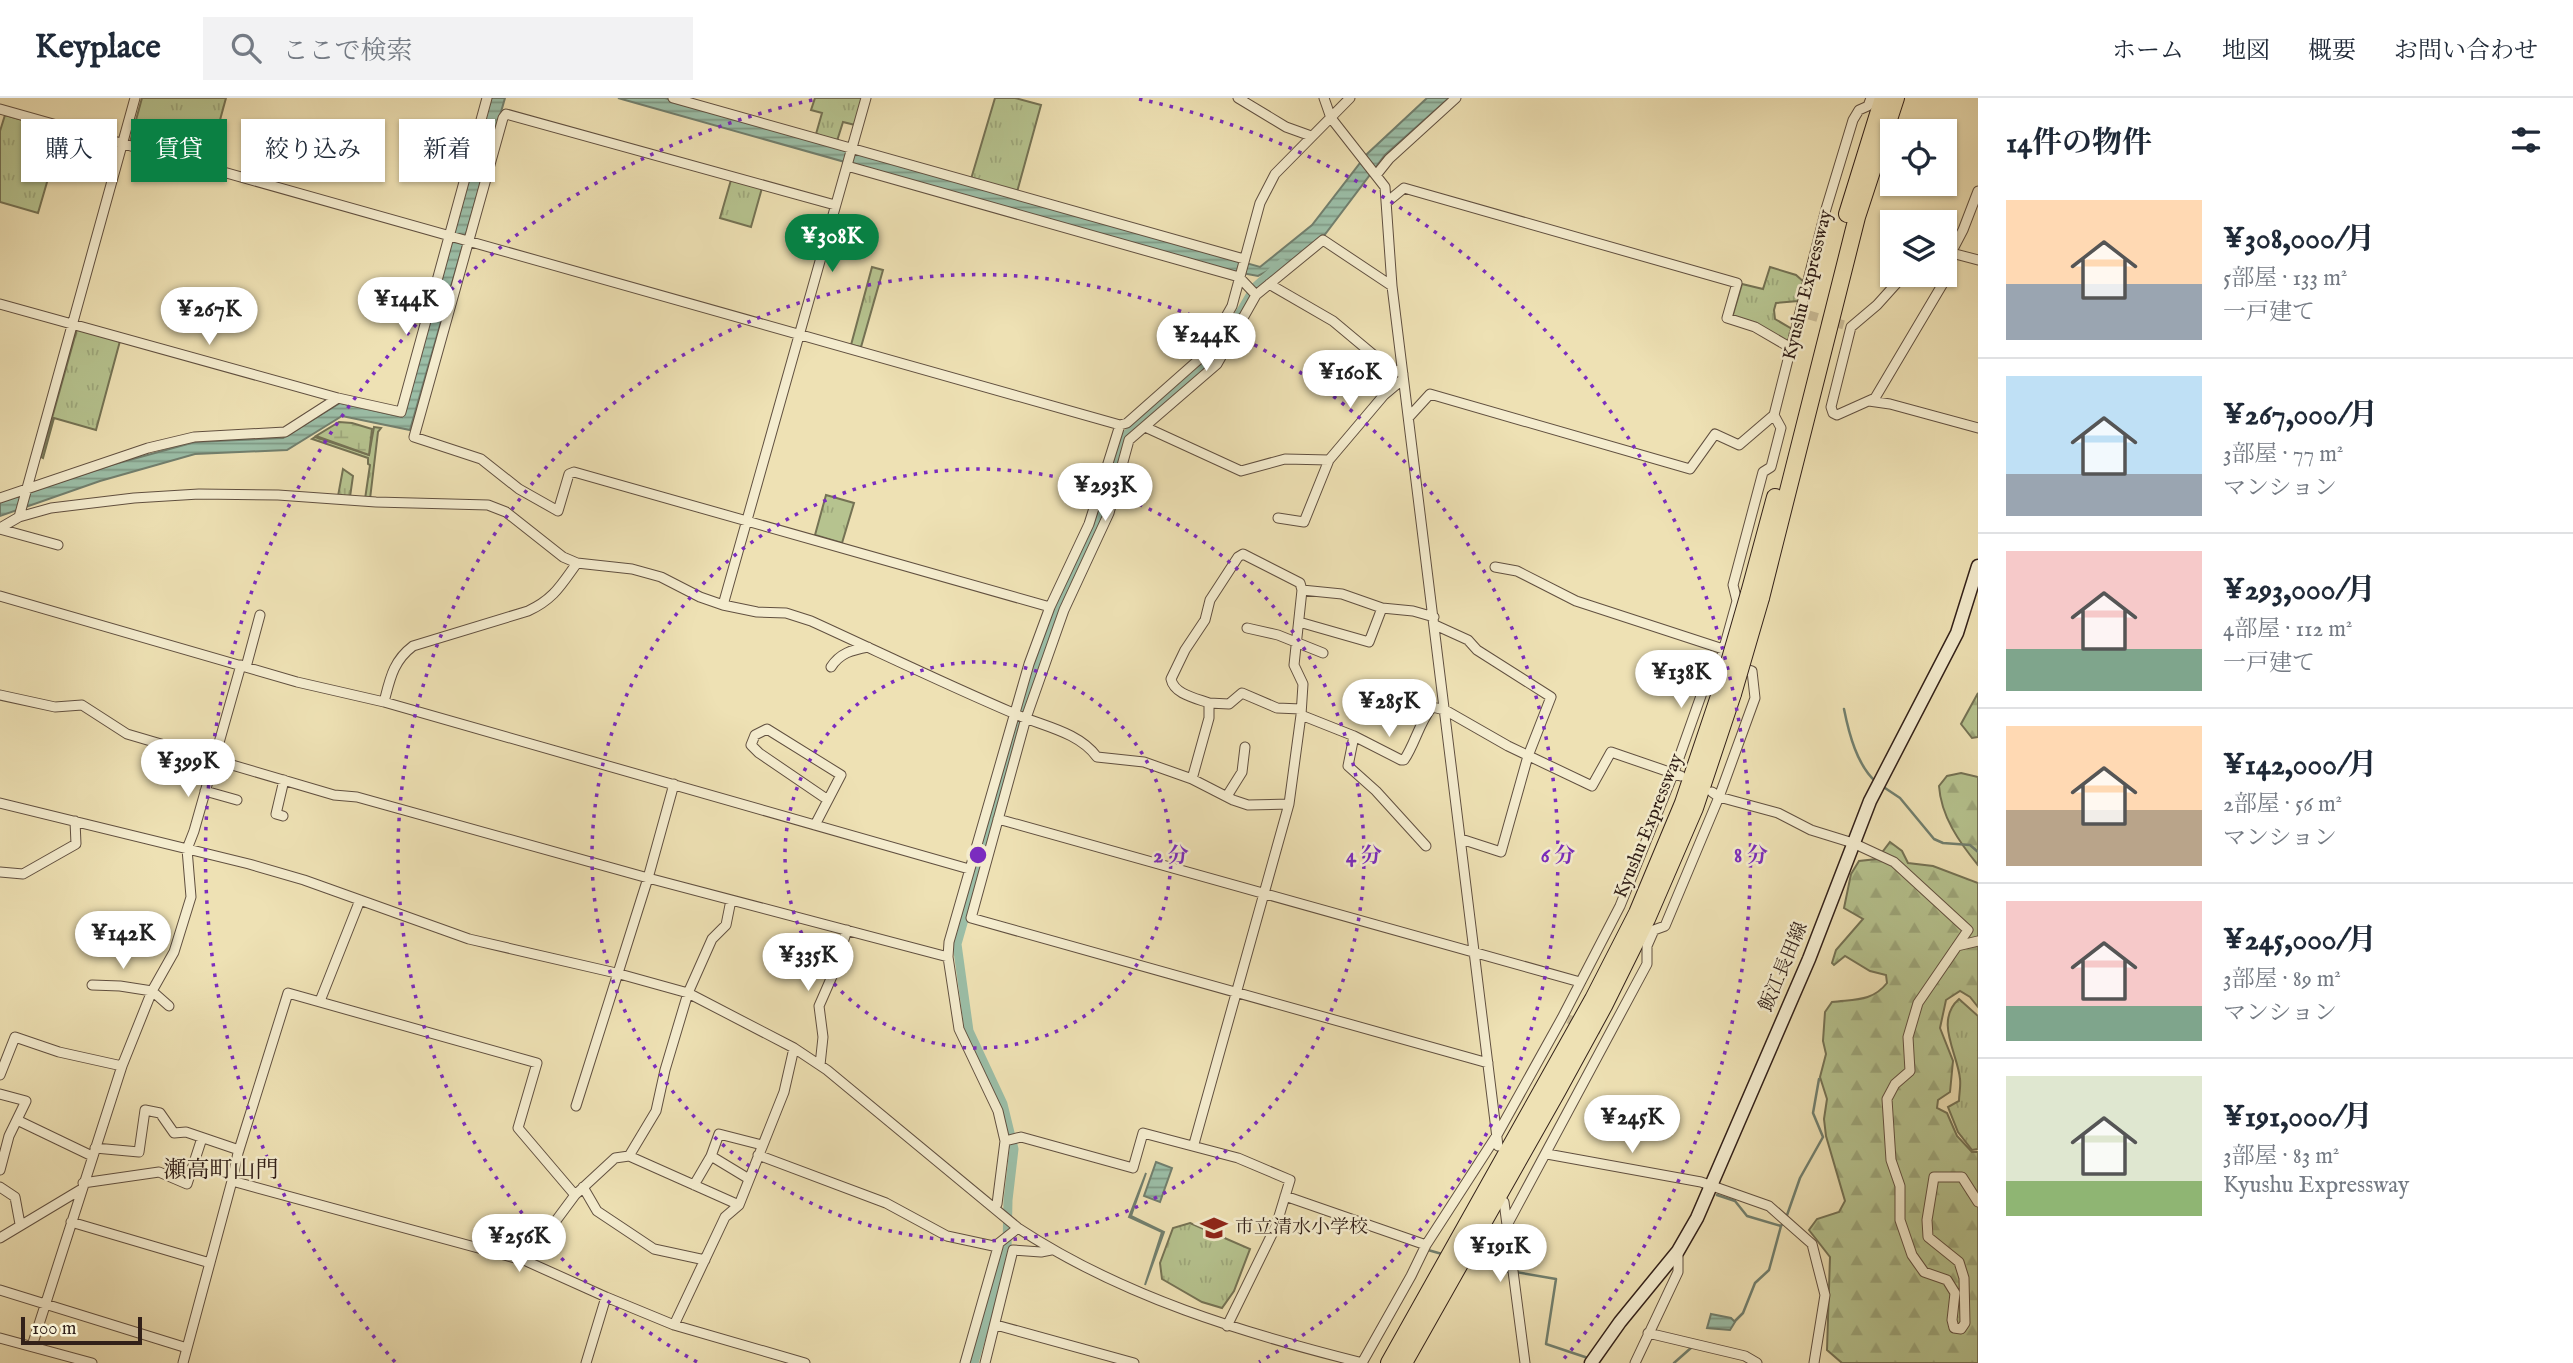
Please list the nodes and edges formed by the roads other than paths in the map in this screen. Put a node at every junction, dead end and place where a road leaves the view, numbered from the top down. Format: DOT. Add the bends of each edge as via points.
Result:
graph roads {
  1 [pos="135,98"];
  2 [pos="487,98"];
  3 [pos="673,98"];
  4 [pos="866,98"];
  5 [pos="1238,98"];
  6 [pos="1324,98"];
  7 [pos="1350,98"];
  8 [pos="1456,98"];
  9 [pos="1871,98"];
  10 [pos="1883,98"];
  11 [pos="1896,98"];
  12 [pos="0,109"];
  13 [pos="1331,118"];
  14 [pos="1881,119"];
  15 [pos="1884,119"];
  16 [pos="1880,129"];
  17 [pos="1311,136"];
  18 [pos="122,143"];
  19 [pos="852,149"];
  20 [pos="847,166"];
  21 [pos="1377,174"];
  22 [pos="1978,191"];
  23 [pos="1387,202"];
  24 [pos="835,205"];
  25 [pos="448,235"];
  26 [pos="1957,239"];
  27 [pos="468,241"];
  28 [pos="1957,254"];
  29 [pos="1244,260"];
  30 [pos="1978,260"];
  31 [pos="1239,277"];
  32 [pos="1269,284"];
  33 [pos="1392,286"];
  34 [pos="1893,287"];
  35 [pos="1941,287"];
  36 [pos="1256,295"];
  37 [pos="0,304"];
  38 [pos="72,324"];
  39 [pos="800,334"];
  40 [pos="1791,348"];
  41 [pos="1403,376"];
  42 [pos="338,398"];
  43 [pos="1868,400"];
  44 [pos="1774,415"];
  45 [pos="1409,416"];
  46 [pos="1120,425"];
  47 [pos="1145,427"];
  48 [pos="1978,428"];
  49 [pos="1329,460"];
  50 [pos="25,491"];
  51 [pos="0,498"];
  52 [pos="19,514"];
  53 [pos="1278,519"];
  54 [pos="747,521"];
  55 [pos="0,528"];
  56 [pos="58,545"];
  57 [pos="577,563"];
  58 [pos="1978,566"];
  59 [pos="1495,567"];
  60 [pos="1302,590"];
  61 [pos="0,596"];
  62 [pos="723,605"];
  63 [pos="1050,607"];
  64 [pos="1382,608"];
  65 [pos="260,615"];
  66 [pos="1434,621"];
  67 [pos="1299,622"];
  68 [pos="1247,628"];
  69 [pos="1297,644"];
  70 [pos="868,647"];
  71 [pos="1723,649"];
  72 [pos="1323,653"];
  73 [pos="1721,662"];
  74 [pos="244,666"];
  75 [pos="831,667"];
  76 [pos="0,695"];
  77 [pos="384,702"];
  78 [pos="1209,703"];
  79 [pos="1445,710"];
  80 [pos="1301,712"];
  81 [pos="1013,713"];
  82 [pos="1026,719"];
  83 [pos="1354,736"];
  84 [pos="1245,747"];
  85 [pos="1528,756"];
  86 [pos="214,759"];
  87 [pos="1678,774"];
  88 [pos="1192,779"];
  89 [pos="284,780"];
  90 [pos="674,784"];
  91 [pos="205,791"];
  92 [pos="1716,795"];
  93 [pos="1227,796"];
  94 [pos="237,800"];
  95 [pos="828,800"];
  96 [pos="0,803"];
  97 [pos="1289,804"];
  98 [pos="283,816"];
  99 [pos="998,819"];
  100 [pos="75,821"];
  101 [pos="815,825"];
  102 [pos="1461,839"];
  103 [pos="1853,843"];
  104 [pos="1426,846"];
  105 [pos="187,849"];
  106 [pos="969,869"];
  107 [pos="0,872"];
  108 [pos="648,878"];
  109 [pos="1264,894"];
  110 [pos="360,900"];
  111 [pos="731,900"];
  112 [pos="847,930"];
  113 [pos="1968,930"];
  114 [pos="1978,936"];
  115 [pos="1978,942"];
  116 [pos="1957,946"];
  117 [pos="1474,951"];
  118 [pos="948,957"];
  119 [pos="617,973"];
  120 [pos="1580,982"];
  121 [pos="92,985"];
  122 [pos="152,991"];
  123 [pos="1236,992"];
  124 [pos="688,993"];
  125 [pos="320,1001"];
  126 [pos="169,1006"];
  127 [pos="1601,1030"];
  128 [pos="1611,1033"];
  129 [pos="794,1048"];
  130 [pos="1488,1063"];
  131 [pos="820,1065"];
  132 [pos="122,1066"];
  133 [pos="0,1075"];
  134 [pos="0,1094"];
  135 [pos="576,1106"];
  136 [pos="17,1120"];
  137 [pos="1497,1135"];
  138 [pos="202,1138"];
  139 [pos="1006,1141"];
  140 [pos="1194,1144"];
  141 [pos="762,1145"];
  142 [pos="1498,1146"];
  143 [pos="239,1150"];
  144 [pos="93,1152"];
  145 [pos="1547,1154"];
  146 [pos="758,1155"];
  147 [pos="629,1156"];
  148 [pos="711,1157"];
  149 [pos="0,1170"];
  150 [pos="749,1179"];
  151 [pos="232,1181"];
  152 [pos="694,1185"];
  153 [pos="1710,1185"];
  154 [pos="0,1187"];
  155 [pos="82,1187"];
  156 [pos="583,1187"];
  157 [pos="575,1195"];
  158 [pos="1285,1196"];
  159 [pos="1504,1202"];
  160 [pos="1978,1202"];
  161 [pos="998,1204"];
  162 [pos="739,1205"];
  163 [pos="71,1222"];
  164 [pos="20,1224"];
  165 [pos="1506,1227"];
  166 [pos="1016,1230"];
  167 [pos="0,1238"];
  168 [pos="1001,1243"];
  169 [pos="1426,1245"];
  170 [pos="1051,1250"];
  171 [pos="1678,1251"];
  172 [pos="705,1260"];
  173 [pos="526,1261"];
  174 [pos="210,1263"];
  175 [pos="0,1290"];
  176 [pos="1437,1292"];
  177 [pos="606,1297"];
  178 [pos="45,1305"];
  179 [pos="674,1325"];
  180 [pos="996,1325"];
  181 [pos="1227,1326"];
  182 [pos="1648,1333"];
  183 [pos="0,1338"];
  184 [pos="32,1346"];
  185 [pos="187,1348"];
  186 [pos="92,1363"];
  187 [pos="183,1363"];
  188 [pos="586,1363"];
  189 [pos="805,1363"];
  190 [pos="965,1363"];
  191 [pos="985,1363"];
  192 [pos="1134,1363"];
  193 [pos="1362,1363"];
  194 [pos="1389,1363"];
  195 [pos="1404,1363"];
  196 [pos="1525,1363"];
  197 [pos="1591,1363"];
  198 [pos="1635,1363"];
  199 [pos="1757,1363"];
  200 [pos="1814,1363"];
  1 -- 18 [label="street"];
  2 -- 25 [label="street"];
  3 -- 19 [label="street"];
  4 -- 19 [label="street"];
  5 -- 17 [label="street" via="1286,127"];
  6 -- 13 [label="street"];
  7 -- 13 [label="street"];
  8 -- 21 [label="street"];
  9 -- 40 [label="street" via="1853,120 1826,209 1804,314"];
  10 -- 14 [label="highway, Kyushu Expressway"];
  11 -- 15 [label="highway, Kyushu Expressway"];
  12 -- 18 [label="street"];
  13 -- 17 [label="street"];
  13 -- 21 [label="street"];
  16 -- 176 [label="highway, Kyushu Expressway, bridge" via="1695,808 1604,1006"];
  17 -- 29 [label="street" via="1270,183"];
  18 -- 25 [label="street"];
  18 -- 38 [label="street"];
  19 -- 20 [label="street"];
  19 -- 29 [label="street"];
  20 -- 24 [label="street"];
  20 -- 31 [label="street"];
  21 -- 23 [label="street"];
  22 -- 26 [label="street"];
  23 -- 33 [label="street"];
  23 -- 40 [label="street" via="1404,188 1737,284 1727,318 1755,327"];
  24 -- 27 [label="street" via="509,114 503,118"];
  24 -- 39 [label="street"];
  25 -- 27 [label="street"];
  25 -- 42 [label="street" via="401,412"];
  27 -- 39 [label="street"];
  27 -- 54 [label="street" via="414,437 481,459 519,489 558,511 569,474 574,472"];
  28 -- 30 [label="street"];
  29 -- 31 [label="street"];
  31 -- 36 [label="street"];
  31 -- 46 [label="street" via="1232,306 1205,354"];
  32 -- 33 [label="street" via="1323,240"];
  32 -- 36 [label="street"];
  32 -- 41 [label="street" via="1333,321"];
  33 -- 41 [label="street"];
  34 -- 43 [label="street" via="1847,326 1831,407 1838,415"];
  35 -- 43 [label="street" via="1875,398"];
  36 -- 47 [label="street" via="1217,364"];
  37 -- 38 [label="street"];
  38 -- 42 [label="street"];
  38 -- 50 [label="street"];
  39 -- 46 [label="street"];
  39 -- 54 [label="street"];
  40 -- 44 [label="street"];
  41 -- 45 [label="street"];
  41 -- 49 [label="street"];
  42 -- 50 [label="street" via="285,432 194,438 148,448"];
  43 -- 48 [label="street"];
  44 -- 45 [label="street" via="1740,445 1714,434 1690,469 1430,394"];
  44 -- 71 [label="street" via="1781,428 1772,467 1763,472 1733,585 1737,601"];
  45 -- 66 [label="street"];
  46 -- 63 [label="street" via="1089,524"];
  47 -- 49 [label="street" via="1241,471 1285,459"];
  47 -- 82 [label="street" via="1129,440 1104,526 1064,610"];
  49 -- 53 [label="street" via="1304,522"];
  50 -- 51 [label="street"];
  50 -- 52 [label="street"];
  52 -- 55 [label="street"];
  52 -- 57 [label="street" via="199,494 488,505 506,512"];
  54 -- 62 [label="street"];
  54 -- 63 [label="street"];
  55 -- 56 [label="street"];
  57 -- 62 [label="street" via="660,577"];
  57 -- 77 [label="street" via="542,604 413,646 395,665"];
  58 -- 103 [label="main road, 飯江長田線" via="1957,633 1880,779"];
  59 -- 71 [label="street" via="1517,571 1576,601"];
  60 -- 64 [label="street" via="1342,594"];
  60 -- 67 [label="street"];
  60 -- 78 [label="street" via="1295,579 1258,559 1238,557 1210,600 1205,620 1171,679 1177,691"];
  61 -- 74 [label="street"];
  62 -- 70 [label="street" via="786,613"];
  63 -- 81 [label="street"];
  64 -- 66 [label="street" via="1413,611"];
  64 -- 67 [label="street" via="1368,642"];
  65 -- 74 [label="street"];
  66 -- 79 [label="street"];
  66 -- 85 [label="street" via="1551,697"];
  67 -- 69 [label="street"];
  68 -- 69 [label="street"];
  69 -- 72 [label="street"];
  69 -- 80 [label="street" via="1294,665 1303,684"];
  70 -- 75 [label="street" via="843,654"];
  70 -- 81 [label="street"];
  71 -- 73 [label="street"];
  73 -- 87 [label="street" via="1717,673 1709,676"];
  73 -- 92 [label="street" via="1752,671 1755,698"];
  74 -- 77 [label="street"];
  74 -- 86 [label="street"];
  76 -- 86 [label="street" via="55,707 82,705 127,734"];
  77 -- 90 [label="street"];
  78 -- 80 [label="street" via="1229,704 1242,693 1277,708"];
  78 -- 88 [label="street"];
  79 -- 83 [label="street" via="1432,707 1425,715 1404,760"];
  79 -- 85 [label="street"];
  79 -- 102 [label="street"];
  80 -- 83 [label="street"];
  80 -- 97 [label="street"];
  81 -- 82 [label="street"];
  81 -- 106 [label="street"];
  82 -- 88 [label="street" via="1075,737 1097,757 1144,762"];
  82 -- 99 [label="street"];
  83 -- 104 [label="street" via="1348,766"];
  84 -- 93 [label="street" via="1242,772"];
  85 -- 87 [label="street" via="1592,786 1611,752"];
  85 -- 102 [label="street" via="1501,852"];
  86 -- 89 [label="street"];
  86 -- 91 [label="street"];
  87 -- 120 [label="street" via="1620,906"];
  88 -- 93 [label="street"];
  89 -- 98 [label="street" via="276,814"];
  89 -- 108 [label="street"];
  90 -- 101 [label="street"];
  90 -- 108 [label="street"];
  91 -- 94 [label="street"];
  91 -- 105 [label="street"];
  92 -- 103 [label="street" via="1779,813 1811,830"];
  92 -- 128 [label="street" via="1665,926 1654,930 1647,946 1647,964"];
  93 -- 97 [label="street" via="1248,805"];
  95 -- 95 [label="street" via="841,775 767,729 755,735 751,745 759,753"];
  95 -- 101 [label="street"];
  96 -- 100 [label="street"];
  97 -- 109 [label="street"];
  99 -- 109 [label="street"];
  99 -- 123 [label="street" via="971,918"];
  100 -- 105 [label="street"];
  100 -- 107 [label="street" via="76,844 23,874"];
  101 -- 106 [label="street"];
  102 -- 117 [label="street"];
  103 -- 113 [label="street" via="1894,862"];
  103 -- 153 [label="main road, 飯江長田線" via="1809,959"];
  105 -- 110 [label="street"];
  105 -- 122 [label="street" via="191,897 174,953"];
  106 -- 118 [label="street"];
  108 -- 111 [label="street"];
  108 -- 119 [label="street"];
  109 -- 117 [label="street"];
  109 -- 123 [label="street"];
  110 -- 119 [label="street" via="469,939"];
  110 -- 125 [label="street"];
  111 -- 112 [label="street"];
  111 -- 124 [label="street" via="726,925 712,939"];
  112 -- 118 [label="street"];
  112 -- 131 [label="street" via="819,1006"];
  113 -- 114 [label="street"];
  113 -- 116 [label="street"];
  115 -- 116 [label="street"];
  116 -- 160 [label="street" via="1918,1003 1908,1037 1910,1071 1887,1099 1891,1160 1900,1186 1900,1220 1912,1255 1924,1272 1947,1280 1955,1293 1954,1328 1965,1323 1964,1278 1959,1262 1928,1237 1934,1177 1962,1177"];
  117 -- 120 [label="street"];
  117 -- 130 [label="street"];
  118 -- 139 [label="street" via="959,1029 998,1111"];
  119 -- 124 [label="street"];
  119 -- 135 [label="street"];
  120 -- 137 [label="street" via="1565,1018"];
  121 -- 122 [label="street"];
  122 -- 126 [label="street"];
  122 -- 132 [label="street"];
  123 -- 130 [label="street"];
  123 -- 140 [label="street"];
  124 -- 129 [label="street"];
  124 -- 147 [label="street" via="656,1111"];
  125 -- 143 [label="street" via="288,993"];
  125 -- 157 [label="street" via="537,1063 518,1128"];
  127 -- 128 [label="street"];
  128 -- 145 [label="street"];
  129 -- 131 [label="street"];
  129 -- 141 [label="street" via="784,1092"];
  130 -- 137 [label="street"];
  131 -- 166 [label="street"];
  132 -- 133 [label="street" via="15,1037"];
  132 -- 144 [label="street"];
  134 -- 136 [label="street" via="26,1101"];
  136 -- 144 [label="street"];
  136 -- 149 [label="street"];
  137 -- 142 [label="street"];
  137 -- 169 [label="street"];
  138 -- 143 [label="street"];
  138 -- 144 [label="street" via="174,1133 160,1113 145,1110 139,1152"];
  138 -- 155 [label="street" via="187,1184 159,1172"];
  139 -- 140 [label="street" via="1018,1138 1133,1168 1143,1133"];
  139 -- 161 [label="street"];
  140 -- 158 [label="street" via="1290,1180"];
  141 -- 146 [label="street"];
  141 -- 148 [label="street" via="719,1134"];
  143 -- 151 [label="street"];
  144 -- 155 [label="street"];
  145 -- 153 [label="street"];
  145 -- 165 [label="street"];
  146 -- 150 [label="street"];
  146 -- 168 [label="street" via="886,1203 947,1236"];
  147 -- 152 [label="street"];
  147 -- 156 [label="street" via="615,1158"];
  148 -- 150 [label="street"];
  148 -- 152 [label="street"];
  150 -- 162 [label="street"];
  151 -- 173 [label="street"];
  151 -- 174 [label="street"];
  152 -- 162 [label="street"];
  153 -- 171 [label="main road, 飯江長田線"];
  153 -- 200 [label="street" via="1769,1206 1812,1244 1825,1295"];
  154 -- 164 [label="street" via="15,1197"];
  155 -- 163 [label="street"];
  155 -- 164 [label="street"];
  156 -- 157 [label="street"];
  156 -- 172 [label="street" via="597,1211 654,1249"];
  157 -- 173 [label="street"];
  158 -- 169 [label="street"];
  158 -- 181 [label="street" via="1276,1226"];
  159 -- 165 [label="street"];
  162 -- 172 [label="street" via="725,1217"];
  163 -- 174 [label="street"];
  163 -- 178 [label="street"];
  164 -- 167 [label="street"];
  165 -- 196 [label="street"];
  166 -- 168 [label="street"];
  166 -- 170 [label="street"];
  168 -- 190 [label="street"];
  169 -- 193 [label="street"];
  170 -- 180 [label="street" via="1013,1250"];
  170 -- 181 [label="street"];
  171 -- 182 [label="street" via="1678,1272"];
  171 -- 197 [label="main road, 飯江長田線"];
  172 -- 179 [label="street"];
  173 -- 177 [label="street"];
  174 -- 185 [label="street"];
  175 -- 178 [label="street"];
  176 -- 194 [label="highway, Kyushu Expressway"];
  176 -- 195 [label="highway, Kyushu Expressway"];
  177 -- 179 [label="street"];
  177 -- 188 [label="street"];
  178 -- 184 [label="street"];
  178 -- 185 [label="street"];
  179 -- 189 [label="street"];
  180 -- 191 [label="street"];
  180 -- 192 [label="street"];
  181 -- 193 [label="street"];
  182 -- 198 [label="street"];
  182 -- 199 [label="street" via="1745,1356"];
  183 -- 184 [label="street"];
  184 -- 186 [label="street"];
  185 -- 187 [label="street"];
}
